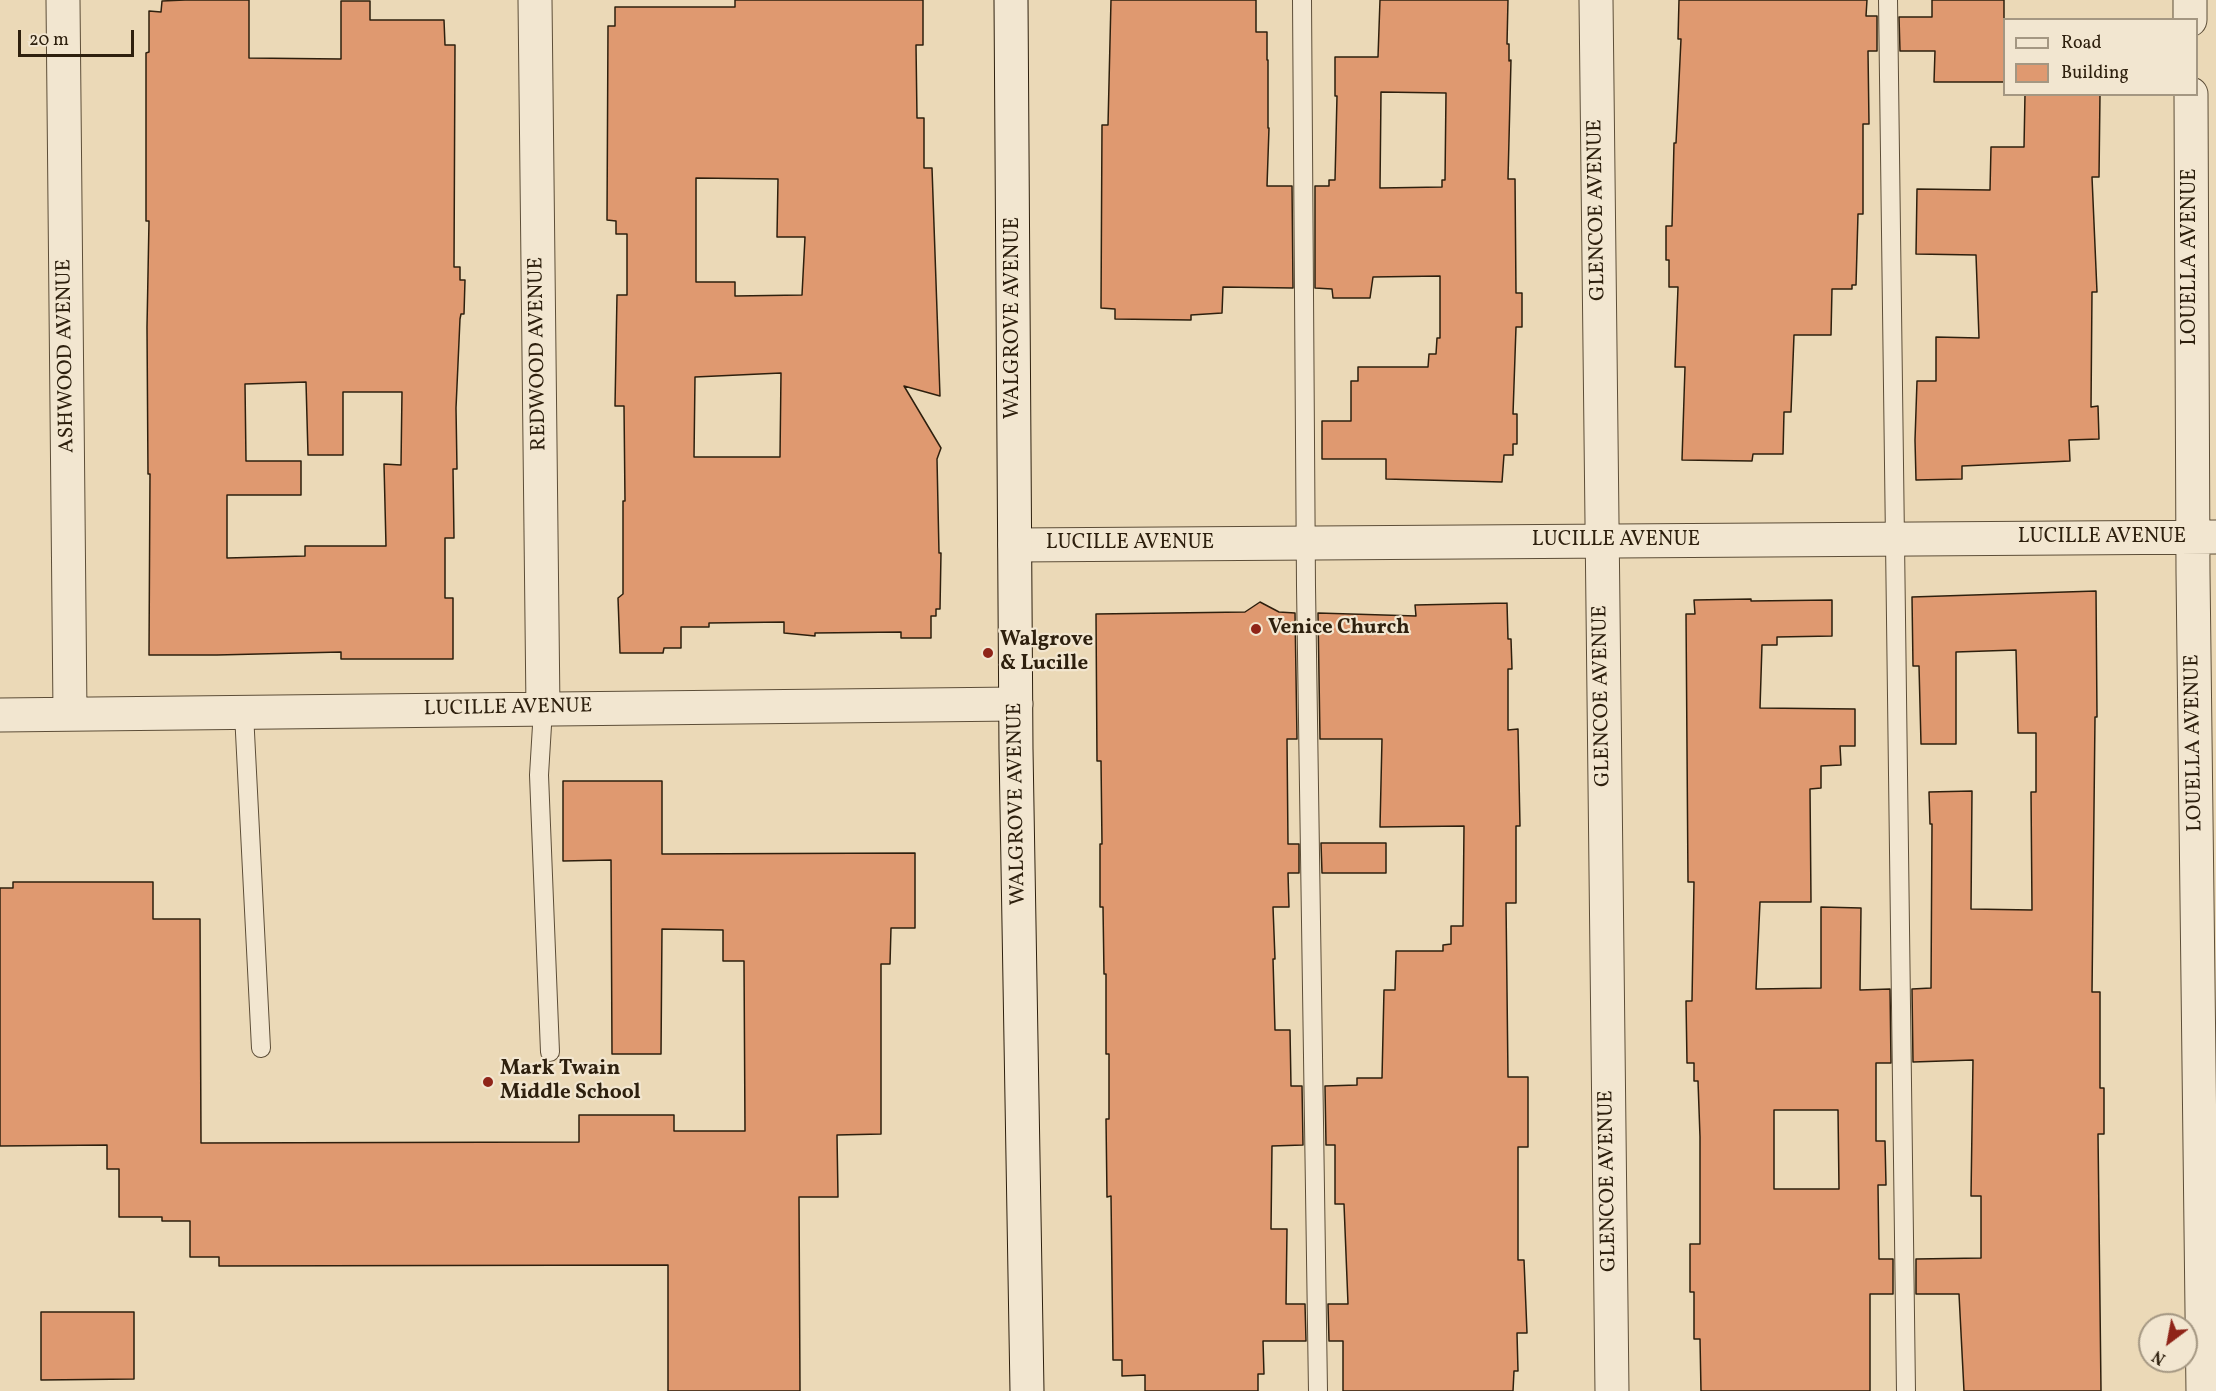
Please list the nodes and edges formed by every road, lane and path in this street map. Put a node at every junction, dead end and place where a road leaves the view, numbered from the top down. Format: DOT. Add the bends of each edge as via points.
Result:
graph roads {
  1 [pos="63,0"];
  2 [pos="535,0"];
  3 [pos="1011,0"];
  4 [pos="1302,0"];
  5 [pos="1596,0"];
  6 [pos="1888,0"];
  7 [pos="2190,0"];
  8 [pos="2190,18"];
  9 [pos="2191,96"];
  10 [pos="2204,537"];
  11 [pos="1895,539"];
  12 [pos="1602,541"];
  13 [pos="1305,543"];
  14 [pos="1016,545"];
  15 [pos="1016,704"];
  16 [pos="543,709"];
  17 [pos="70,713"];
  18 [pos="244,713"];
  19 [pos="0,715"];
  20 [pos="261,1048"];
  21 [pos="550,1052"];
  22 [pos="1027,1391"];
  23 [pos="1318,1391"];
  24 [pos="1612,1391"];
  25 [pos="1906,1391"];
  26 [pos="2203,1391"];
  1 -- 17 [label="street, ASHWOOD AVENUE"];
  2 -- 16 [label="street, REDWOOD AVENUE"];
  3 -- 14 [label="street, WALGROVE AVENUE"];
  4 -- 13 [label="lane"];
  5 -- 12 [label="street, GLENCOE AVENUE"];
  6 -- 11 [label="lane"];
  7 -- 8 [label="street"];
  9 -- 10 [label="street, LOUELLA AVENUE"];
  10 -- 11 [label="street, LUCILLE AVENUE"];
  10 -- 26 [label="street, LOUELLA AVENUE"];
  11 -- 12 [label="street, LUCILLE AVENUE"];
  11 -- 25 [label="lane"];
  12 -- 13 [label="street, LUCILLE AVENUE"];
  12 -- 24 [label="street, GLENCOE AVENUE"];
  13 -- 14 [label="street, LUCILLE AVENUE"];
  13 -- 23 [label="lane"];
  14 -- 15 [label="street, WALGROVE AVENUE"];
  15 -- 16 [label="street, LUCILLE AVENUE"];
  15 -- 22 [label="street, WALGROVE AVENUE"];
  16 -- 18 [label="street, LUCILLE AVENUE"];
  16 -- 21 [label="lane" via="539,775"];
  17 -- 18 [label="street, LUCILLE AVENUE"];
  17 -- 19 [label="street, LUCILLE AVENUE"];
  18 -- 20 [label="lane"];
}
